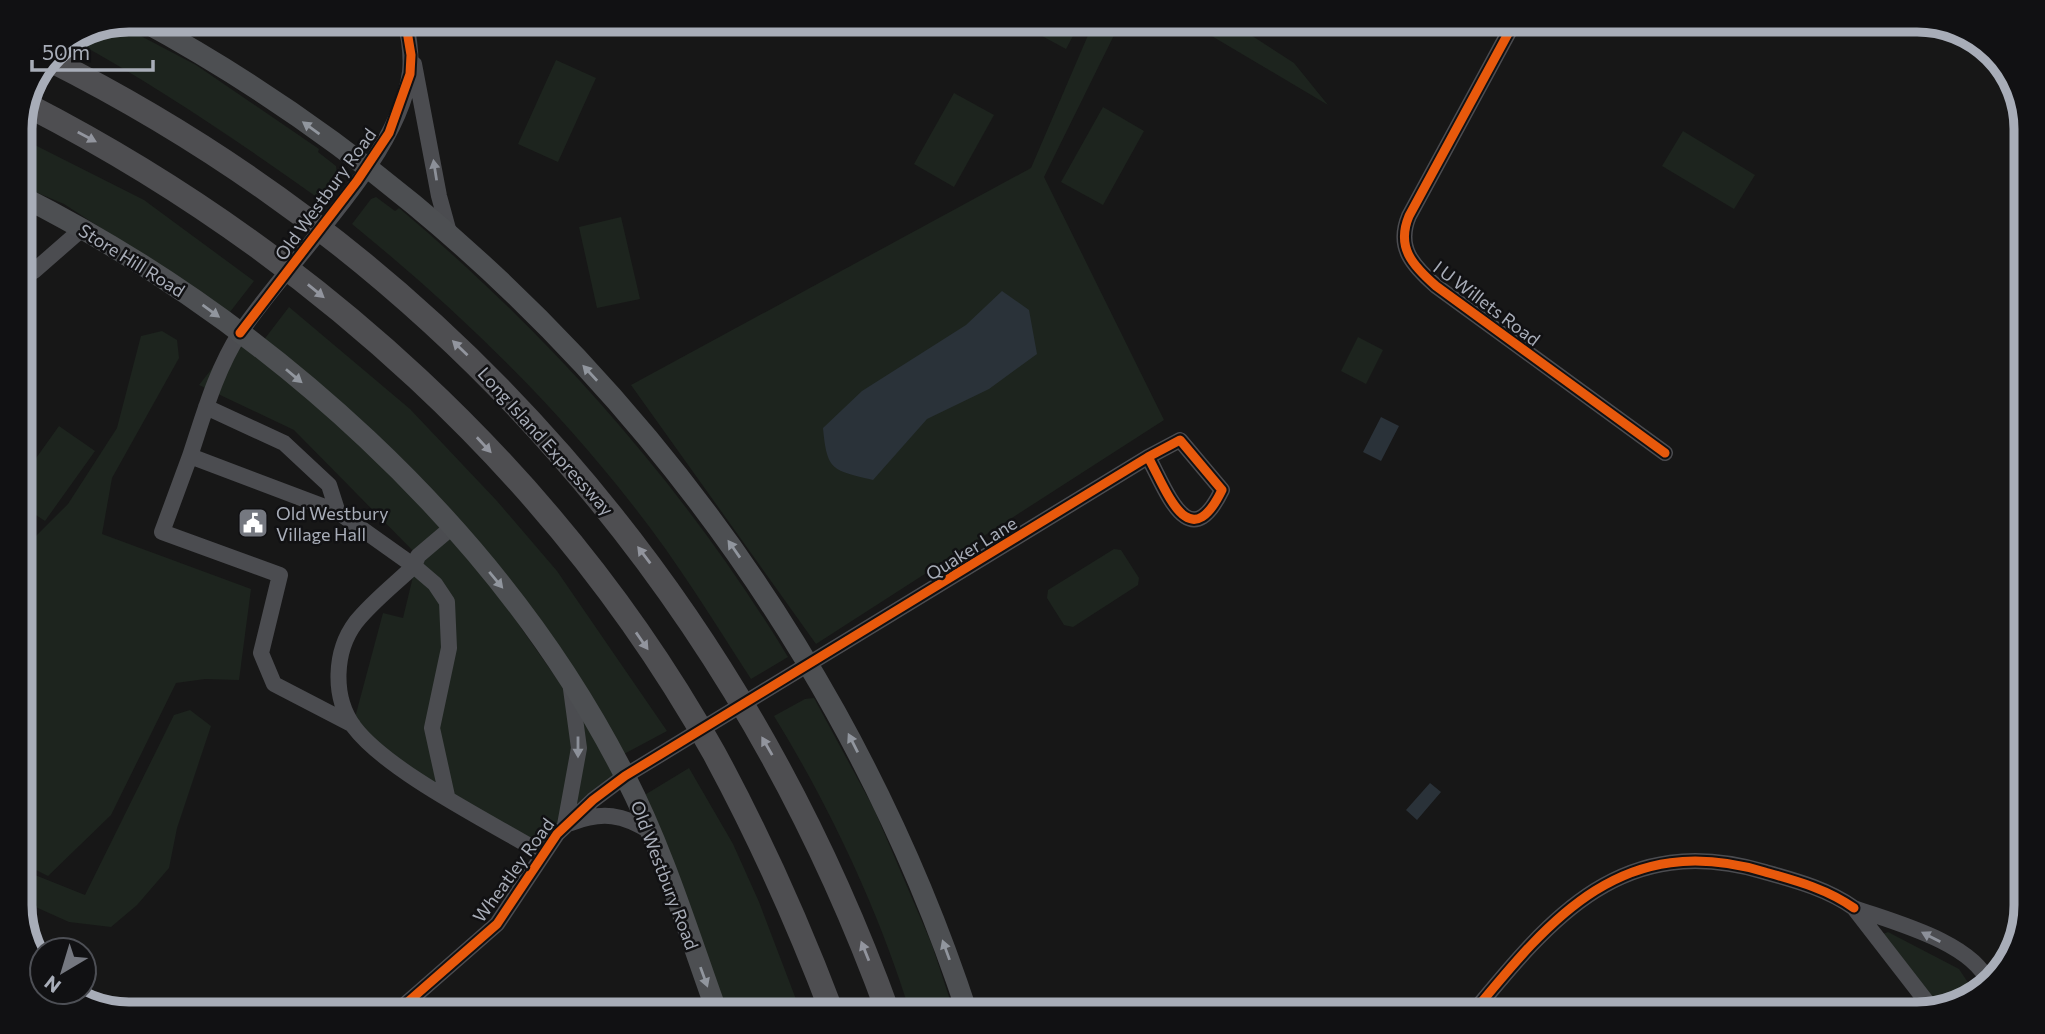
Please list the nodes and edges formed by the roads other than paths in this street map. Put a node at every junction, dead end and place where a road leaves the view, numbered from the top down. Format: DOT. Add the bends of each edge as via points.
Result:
graph roads {
  1 [pos="160,32"];
  2 [pos="408,32"];
  3 [pos="1509,32"];
  4 [pos="411,55"];
  5 [pos="57,64"];
  6 [pos="34,110"];
  7 [pos="367,168"];
  8 [pos="32,202"];
  9 [pos="82,229"];
  10 [pos="450,236"];
  11 [pos="32,272"];
  12 [pos="240,333"];
  13 [pos="206,407"];
  14 [pos="1665,453"];
  15 [pos="190,456"];
  16 [pos="1148,457"];
  17 [pos="338,513"];
  18 [pos="451,528"];
  19 [pos="414,566"];
  20 [pos="809,665"];
  21 [pos="569,679"];
  22 [pos="353,725"];
  23 [pos="625,776"];
  24 [pos="447,796"];
  25 [pos="565,825"];
  26 [pos="651,832"];
  27 [pos="544,854"];
  28 [pos="1854,908"];
  29 [pos="1983,975"];
  30 [pos="408,1002"];
  31 [pos="713,1002"];
  32 [pos="828,1002"];
  33 [pos="884,1002"];
  34 [pos="963,1002"];
  35 [pos="1482,1002"];
  36 [pos="1927,1002"];
  7 -- 1 [label="main road, one-way" via="253,88"];
  2 -- 4 [label="street, Old Westbury Road"];
  3 -- 14 [label="street, I U Willets Road" via="1409,216 1404,234 1406,254 1436,285"];
  4 -- 7 [label="street, Old Westbury Road" via="396,118"];
  10 -- 4 [label="street, one-way"];
  33 -- 5 [label="highway, Long Island Expressway, one-way" via="829,866 775,761 681,607 575,467 453,341 318,226 175,129"];
  6 -- 32 [label="highway, one-way" via="152,175 294,274 418,379 516,479 619,607 712,750 792,909"];
  7 -- 10 [label="main road, Old Westbury Road"];
  7 -- 12 [label="street, Old Westbury Road"];
  8 -- 9 [label="main road, Store Hill Road"];
  9 -- 11 [label="street"];
  9 -- 12 [label="main road, Store Hill Road, one-way" via="166,279"];
  20 -- 10 [label="main road, Old Westbury Road, one-way" via="713,521 647,437 564,345"];
  12 -- 13 [label="street"];
  12 -- 18 [label="main road, Old Westbury Road, one-way" via="359,434"];
  13 -- 15 [label="street"];
  13 -- 17 [label="street" via="284,443 328,485"];
  15 -- 17 [label="street"];
  15 -- 22 [label="street" via="162,532 280,575 261,653 274,684"];
  16 -- 16 [label="street, Quaker Lane" via="1180,440 1222,491 1211,512 1195,520 1177,512"];
  16 -- 20 [label="street, Quaker Lane"];
  17 -- 19 [label="street"];
  18 -- 19 [label="street" via="418,556"];
  18 -- 21 [label="main road, Old Westbury Road, one-way" via="501,586"];
  19 -- 22 [label="street" via="356,623 337,669"];
  19 -- 24 [label="street" via="447,602 449,648 432,728"];
  20 -- 23 [label="street, Wheatley Road"];
  34 -- 20 [label="main road, Old Westbury Road, one-way" via="911,860"];
  21 -- 23 [label="main road, Old Westbury Road"];
  21 -- 25 [label="street, one-way" via="579,748"];
  22 -- 24 [label="street" via="375,750"];
  23 -- 25 [label="street, Wheatley Road"];
  23 -- 26 [label="main road, Old Westbury Road"];
  24 -- 27 [label="street"];
  25 -- 26 [label="street" via="618,815"];
  25 -- 27 [label="street, Wheatley Road"];
  26 -- 31 [label="main road, Old Westbury Road, one-way"];
  27 -- 30 [label="street, Wheatley Road" via="496,924"];
  29 -- 28 [label="street, one-way" via="1971,960 1951,947"];
  28 -- 35 [label="street" via="1825,891 1746,866 1692,862 1640,869 1605,883 1559,915"];
  28 -- 36 [label="street"];
}
